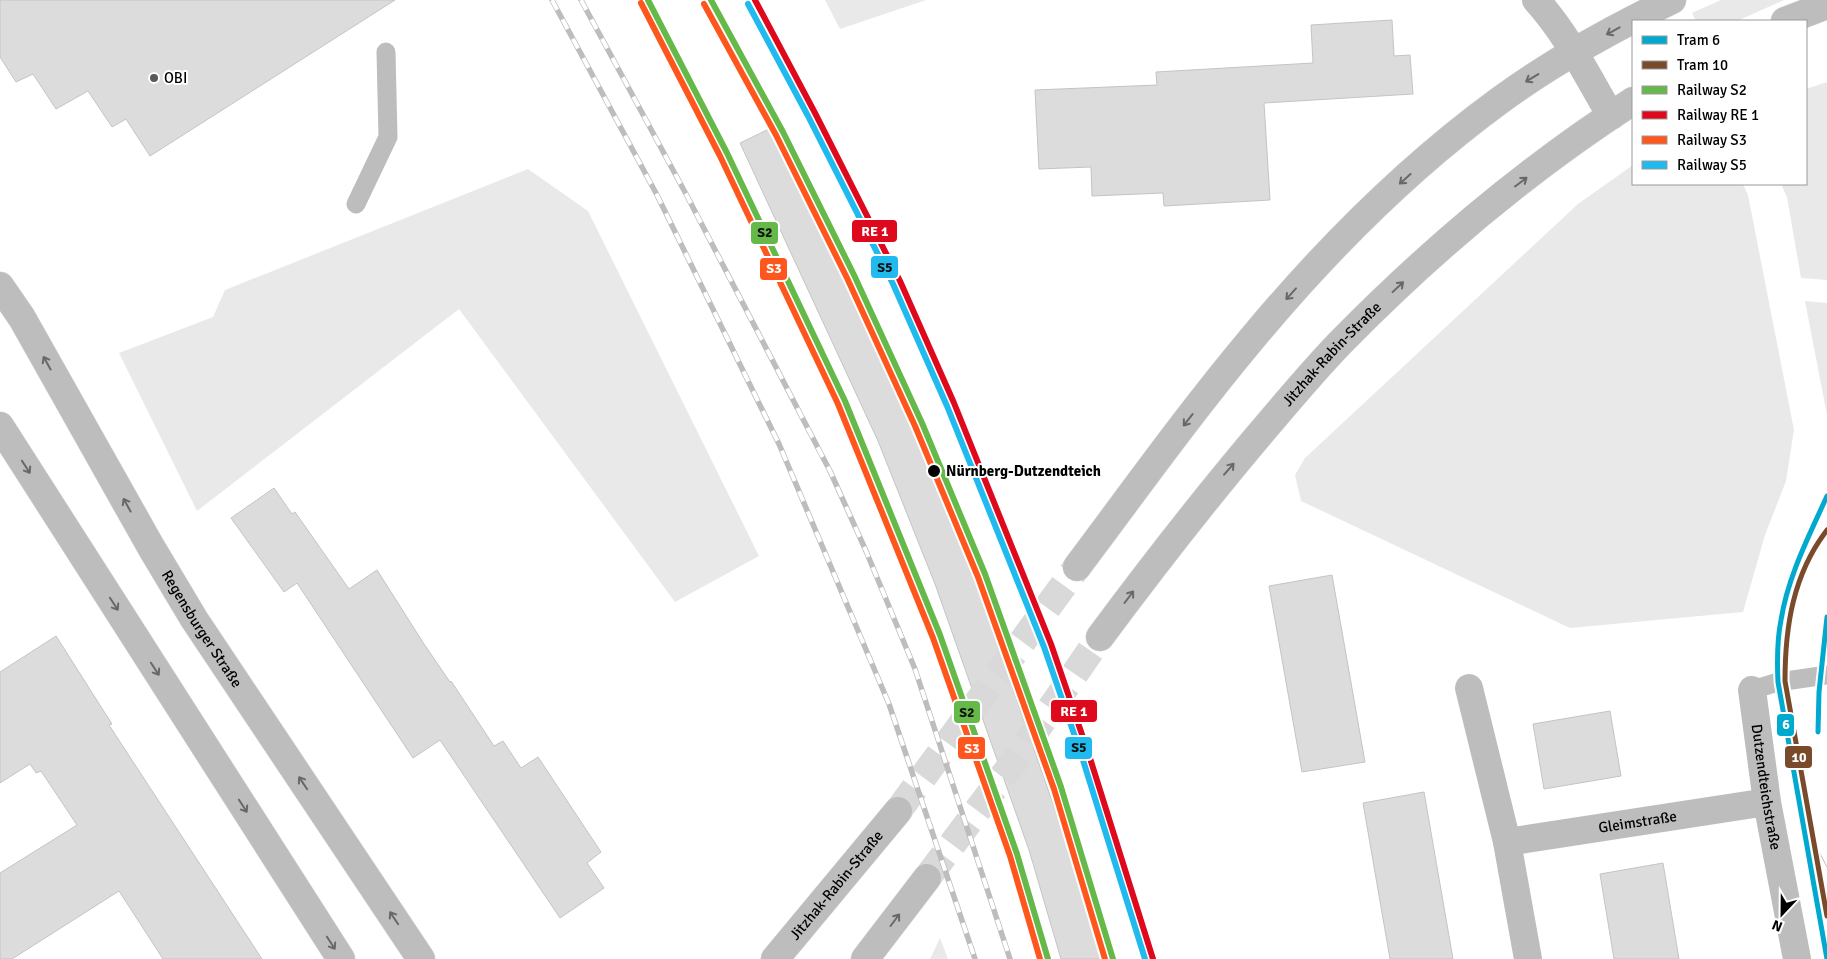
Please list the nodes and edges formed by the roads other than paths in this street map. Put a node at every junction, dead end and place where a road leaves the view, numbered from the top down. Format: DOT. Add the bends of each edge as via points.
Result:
graph roads {
  1 [pos="1536,0"];
  2 [pos="1672,0"];
  3 [pos="1827,5"];
  4 [pos="1634,20"];
  5 [pos="1789,20"];
  6 [pos="1632,21"];
  7 [pos="386,52"];
  8 [pos="1574,52"];
  9 [pos="1632,103"];
  10 [pos="1610,116"];
  11 [pos="356,204"];
  12 [pos="0,286"];
  13 [pos="11,313"];
  14 [pos="0,426"];
  15 [pos="1077,567"];
  16 [pos="1100,637"];
  17 [pos="1827,674"];
  18 [pos="1470,688"];
  19 [pos="1752,690"];
  20 [pos="1767,802"];
  21 [pos="898,811"];
  22 [pos="1507,842"];
  23 [pos="927,878"];
  24 [pos="340,959"];
  25 [pos="421,959"];
  26 [pos="775,959"];
  27 [pos="865,959"];
  28 [pos="1528,959"];
  29 [pos="1797,959"];
  1 -- 8 [label="main road"];
  2 -- 4 [label="main road, one-way"];
  3 -- 5 [label="main road"];
  6 -- 8 [label="main road, one-way"];
  7 -- 11 [label="lane" via="388,137"];
  8 -- 10 [label="main road"];
  8 -- 15 [label="main road, one-way" via="1474,120 1346,234 1248,342"];
  9 -- 10 [label="main road, Jitzhak-Rabin-Straße"];
  16 -- 10 [label="main road, Jitzhak-Rabin-Straße, one-way" via="1211,491 1338,346 1399,285 1457,234"];
  12 -- 13 [label="main road, Regensburger Straße"];
  25 -- 13 [label="main road, Regensburger Straße, one-way" via="194,619"];
  14 -- 24 [label="main road, one-way"];
  17 -- 19 [label="lane, Dutzendteichstraße"];
  18 -- 22 [label="main road"];
  19 -- 20 [label="main road, Dutzendteichstraße"];
  20 -- 22 [label="main road, Gleimstraße"];
  20 -- 29 [label="main road, Dutzendteichstraße"];
  21 -- 26 [label="main road, Jitzhak-Rabin-Straße"];
  22 -- 28 [label="main road"];
  27 -- 23 [label="main road, one-way"];
}
